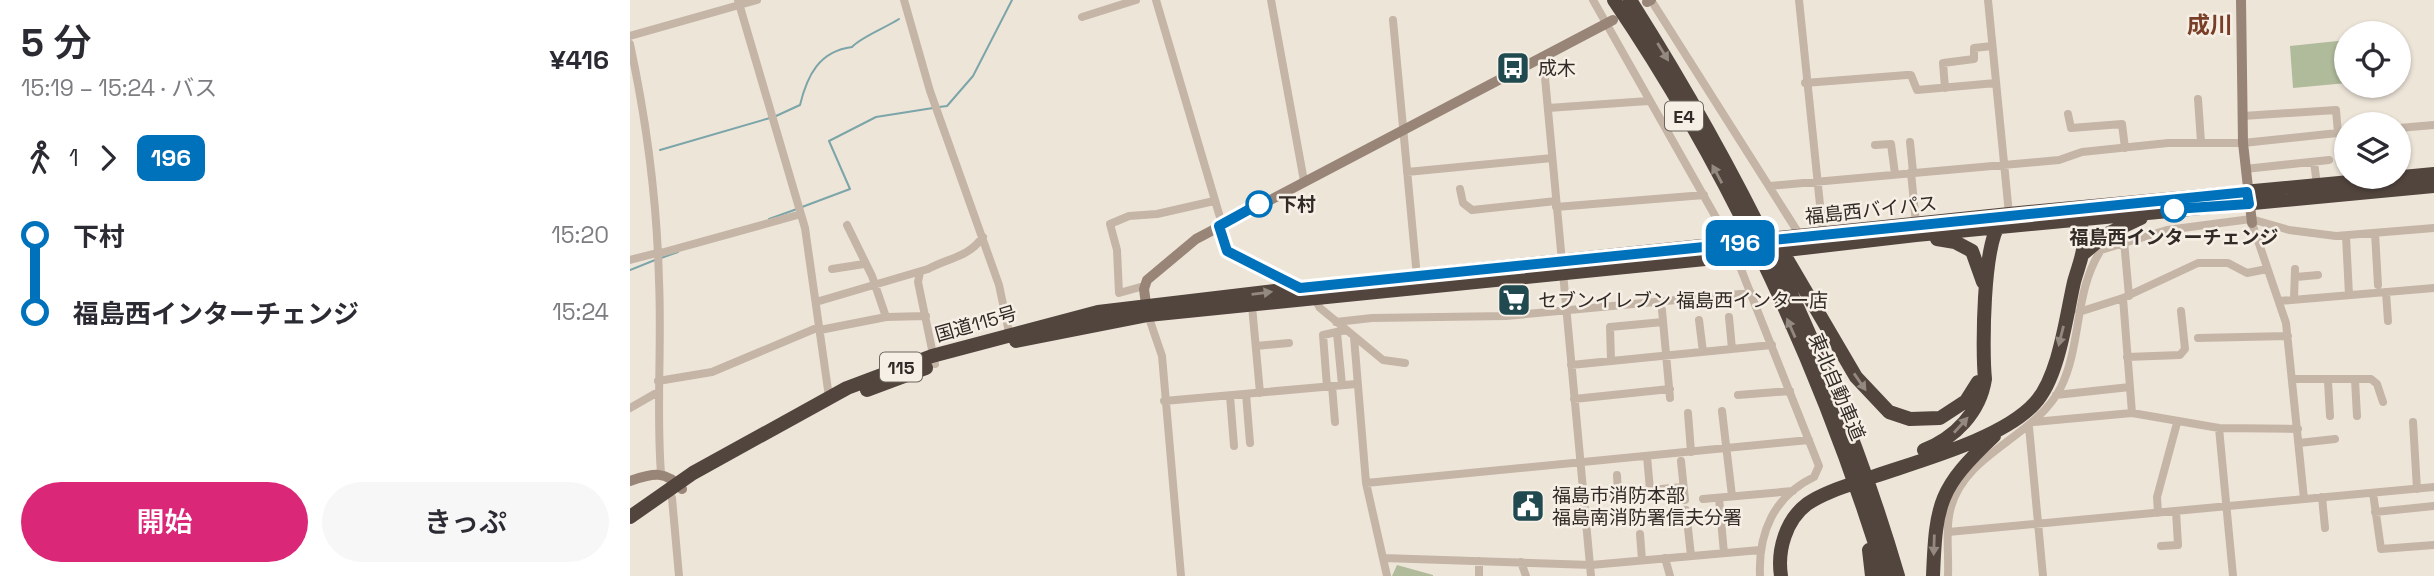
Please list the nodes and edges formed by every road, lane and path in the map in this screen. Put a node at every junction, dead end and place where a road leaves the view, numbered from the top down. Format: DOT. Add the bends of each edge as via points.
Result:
graph roads {
  1 [pos="757,0"];
  2 [pos="904,0"];
  3 [pos="1136,0"];
  4 [pos="1156,0"];
  5 [pos="1271,0"];
  6 [pos="1594,0"];
  7 [pos="1614,0"];
  8 [pos="1630,0"];
  9 [pos="1799,0"];
  10 [pos="1988,0"];
  11 [pos="2241,0"];
  12 [pos="1650,1"];
  13 [pos="739,2"];
  14 [pos="1082,17"];
  15 [pos="1393,20"];
  16 [pos="1610,22"];
  17 [pos="630,36"];
  18 [pos="630,44"];
  19 [pos="1992,46"];
  20 [pos="1543,57"];
  21 [pos="1805,83"];
  22 [pos="1996,83"];
  23 [pos="1945,88"];
  24 [pos="2199,99"];
  25 [pos="1648,101"];
  26 [pos="1548,108"];
  27 [pos="2337,112"];
  28 [pos="2068,114"];
  29 [pos="2243,116"];
  30 [pos="2434,125"];
  31 [pos="2411,127"];
  32 [pos="1405,129"];
  33 [pos="2334,134"];
  34 [pos="1910,142"];
  35 [pos="2201,142"];
  36 [pos="2243,143"];
  37 [pos="1875,145"];
  38 [pos="2125,148"];
  39 [pos="1552,158"];
  40 [pos="2329,160"];
  41 [pos="2314,162"];
  42 [pos="2004,165"];
  43 [pos="2245,169"];
  44 [pos="1407,172"];
  45 [pos="1912,172"];
  46 [pos="1895,174"];
  47 [pos="2434,174"];
  48 [pos="1304,181"];
  49 [pos="1816,182"];
  50 [pos="2317,185"];
  51 [pos="1770,186"];
  52 [pos="2434,186"];
  53 [pos="1460,189"];
  54 [pos="1703,194"];
  55 [pos="2248,198"];
  56 [pos="1214,201"];
  57 [pos="1556,204"];
  58 [pos="2062,209"];
  59 [pos="2173,209"];
  60 [pos="800,214"];
  61 [pos="2008,214"];
  62 [pos="2077,219"];
  63 [pos="2251,221"];
  64 [pos="847,225"];
  65 [pos="1220,225"];
  66 [pos="1995,228"];
  67 [pos="2434,228"];
  68 [pos="1916,229"];
  69 [pos="1760,232"];
  70 [pos="2375,233"];
  71 [pos="1823,234"];
  72 [pos="2346,236"];
  73 [pos="983,237"];
  74 [pos="1801,237"];
  75 [pos="2124,241"];
  76 [pos="1733,250"];
  77 [pos="2084,253"];
  78 [pos="657,254"];
  79 [pos="630,260"];
  80 [pos="864,264"];
  81 [pos="1776,264"];
  82 [pos="1562,268"];
  83 [pos="832,269"];
  84 [pos="2267,269"];
  85 [pos="920,271"];
  86 [pos="2318,275"];
  87 [pos="1417,277"];
  88 [pos="876,285"];
  89 [pos="2378,285"];
  90 [pos="1144,286"];
  91 [pos="1300,288"];
  92 [pos="2434,288"];
  93 [pos="2385,292"];
  94 [pos="1751,293"];
  95 [pos="2349,295"];
  96 [pos="1986,297"];
  97 [pos="2126,297"];
  98 [pos="1315,299"];
  99 [pos="2294,299"];
  100 [pos="2279,301"];
  101 [pos="816,302"];
  102 [pos="1252,306"];
  103 [pos="1147,310"];
  104 [pos="1566,310"];
  105 [pos="1662,310"];
  106 [pos="2079,312"];
  107 [pos="2181,312"];
  108 [pos="926,316"];
  109 [pos="886,317"];
  110 [pos="1729,317"];
  111 [pos="1699,320"];
  112 [pos="2388,321"];
  113 [pos="1336,322"];
  114 [pos="1663,322"];
  115 [pos="820,329"];
  116 [pos="1342,332"];
  117 [pos="2288,336"];
  118 [pos="1354,337"];
  119 [pos="1010,338"];
  120 [pos="2198,338"];
  121 [pos="1289,343"];
  122 [pos="1772,345"];
  123 [pos="1256,346"];
  124 [pos="1732,349"];
  125 [pos="1703,352"];
  126 [pos="1667,355"];
  127 [pos="2127,357"];
  128 [pos="933,360"];
  129 [pos="1611,361"];
  130 [pos="1405,363"];
  131 [pos="1571,365"];
  132 [pos="1984,372"];
  133 [pos="2293,379"];
  134 [pos="2355,380"];
  135 [pos="658,381"];
  136 [pos="2328,381"];
  137 [pos="1356,384"];
  138 [pos="1342,385"];
  139 [pos="1329,387"];
  140 [pos="2130,387"];
  141 [pos="1790,391"];
  142 [pos="657,392"];
  143 [pos="1260,393"];
  144 [pos="1245,394"];
  145 [pos="1738,395"];
  146 [pos="2056,395"];
  147 [pos="1230,396"];
  148 [pos="830,397"];
  149 [pos="1574,399"];
  150 [pos="1164,401"];
  151 [pos="2383,402"];
  152 [pos="630,408"];
  153 [pos="1722,411"];
  154 [pos="1688,412"];
  155 [pos="2132,413"];
  156 [pos="2330,416"];
  157 [pos="2357,416"];
  158 [pos="1335,422"];
  159 [pos="2413,422"];
  160 [pos="2177,423"];
  161 [pos="2031,424"];
  162 [pos="2003,428"];
  163 [pos="2219,428"];
  164 [pos="2298,429"];
  165 [pos="2335,439"];
  166 [pos="1809,440"];
  167 [pos="1250,443"];
  168 [pos="2299,443"];
  169 [pos="1234,446"];
  170 [pos="1726,448"];
  171 [pos="1691,452"];
  172 [pos="1647,456"];
  173 [pos="1681,461"];
  174 [pos="1850,461"];
  175 [pos="1580,462"];
  176 [pos="661,473"];
  177 [pos="1617,475"];
  178 [pos="630,481"];
  179 [pos="1366,483"];
  180 [pos="1683,487"];
  181 [pos="2434,487"];
  182 [pos="2417,489"];
  183 [pos="677,490"];
  184 [pos="1650,490"];
  185 [pos="1793,491"];
  186 [pos="1618,493"];
  187 [pos="2373,493"];
  188 [pos="1862,494"];
  189 [pos="1583,496"];
  190 [pos="1732,496"];
  191 [pos="2322,497"];
  192 [pos="1719,498"];
  193 [pos="1703,499"];
  194 [pos="2304,499"];
  195 [pos="2227,506"];
  196 [pos="2434,506"];
  197 [pos="2176,511"];
  198 [pos="2375,512"];
  199 [pos="2158,513"];
  200 [pos="630,517"];
  201 [pos="1687,521"];
  202 [pos="1671,522"];
  203 [pos="2039,524"];
  204 [pos="630,527"];
  205 [pos="2325,528"];
  206 [pos="1948,532"];
  207 [pos="1640,534"];
  208 [pos="2434,544"];
  209 [pos="2161,546"];
  210 [pos="1759,550"];
  211 [pos="1724,553"];
  212 [pos="1690,556"];
  213 [pos="1383,558"];
  214 [pos="1665,558"];
  215 [pos="1642,560"];
  216 [pos="1479,561"];
  217 [pos="1521,562"];
  218 [pos="1591,565"];
  219 [pos="679,576"];
  220 [pos="1181,576"];
  221 [pos="1387,576"];
  222 [pos="1479,576"];
  223 [pos="1526,576"];
  224 [pos="1591,576"];
  225 [pos="1670,576"];
  226 [pos="1760,576"];
  227 [pos="1773,576"];
  228 [pos="1781,576"];
  229 [pos="1872,576"];
  230 [pos="1885,576"];
  231 [pos="1898,576"];
  232 [pos="1933,576"];
  233 [pos="1948,576"];
  234 [pos="2043,576"];
  235 [pos="2234,576"];
  1 -- 13 [label="street"];
  2 -- 73 [label="street" via="930,91"];
  3 -- 14 [label="street"];
  4 -- 56 [label="street"];
  5 -- 48 [label="street"];
  6 -- 16 [label="street"];
  69 -- 7 [label="highway, 東北自動車道 / E4, one-way"];
  8 -- 69 [label="highway, E4, one-way" via="1695,105"];
  9 -- 21 [label="street"];
  10 -- 19 [label="street"];
  11 -- 29 [label="street"];
  12 -- 51 [label="street"];
  13 -- 17 [label="street"];
  13 -- 60 [label="street"];
  15 -- 32 [label="street"];
  16 -- 20 [label="street"];
  16 -- 25 [label="street"];
  18 -- 78 [label="street" via="650,146"];
  19 -- 22 [label="street"];
  19 -- 23 [label="street" via="1974,48 1974,59 1943,62"];
  20 -- 26 [label="street"];
  20 -- 32 [label="street"];
  21 -- 23 [label="street" via="1911,75 1917,90"];
  21 -- 49 [label="street"];
  22 -- 23 [label="street"];
  22 -- 42 [label="street"];
  24 -- 35 [label="street"];
  25 -- 26 [label="street"];
  25 -- 54 [label="street"];
  26 -- 39 [label="street"];
  27 -- 29 [label="street"];
  28 -- 38 [label="street" via="2071,128 2122,124"];
  29 -- 36 [label="street"];
  30 -- 31 [label="street"];
  32 -- 44 [label="street"];
  32 -- 48 [label="street"];
  33 -- 36 [label="street"];
  34 -- 45 [label="street"];
  35 -- 36 [label="street"];
  35 -- 38 [label="street"];
  36 -- 43 [label="street"];
  37 -- 46 [label="street" via="1891,144"];
  38 -- 42 [label="street"];
  39 -- 44 [label="street"];
  39 -- 57 [label="street"];
  40 -- 41 [label="street"];
  41 -- 43 [label="street"];
  41 -- 50 [label="street"];
  42 -- 45 [label="street"];
  42 -- 61 [label="street"];
  43 -- 55 [label="street"];
  44 -- 87 [label="street"];
  45 -- 46 [label="street"];
  45 -- 68 [label="street"];
  46 -- 49 [label="street"];
  47 -- 50 [label="highway, 福島西バイパス / 115"];
  48 -- 65 [label="street"];
  49 -- 51 [label="street"];
  49 -- 71 [label="street"];
  50 -- 55 [label="highway, 福島西バイパス / 115"];
  51 -- 74 [label="street"];
  52 -- 55 [label="highway, 福島西バイパス / 115"];
  53 -- 57 [label="street" via="1472,210"];
  54 -- 57 [label="street"];
  54 -- 76 [label="street"];
  55 -- 58 [label="highway, 福島西バイパス / 115"];
  55 -- 59 [label="highway, 福島西バイパス / 115"];
  55 -- 63 [label="street"];
  56 -- 65 [label="street"];
  56 -- 90 [label="street" via="1129,216 1111,224 1119,293"];
  57 -- 82 [label="street"];
  58 -- 61 [label="highway, 福島西バイパス / 115"];
  58 -- 62 [label="highway"];
  59 -- 62 [label="highway, 福島西バイパス / 115"];
  59 -- 77 [label="highway" via="2114,229"];
  60 -- 78 [label="street"];
  60 -- 101 [label="street"];
  61 -- 66 [label="highway"];
  61 -- 68 [label="highway, 福島西バイパス / 115"];
  62 -- 66 [label="highway, 福島西バイパス / 115"];
  62 -- 77 [label="highway"];
  63 -- 72 [label="street"];
  63 -- 75 [label="street" via="2186,226"];
  63 -- 84 [label="street"];
  64 -- 80 [label="street"];
  65 -- 90 [label="street" via="1160,267"];
  65 -- 91 [label="street" via="1227,251"];
  66 -- 68 [label="highway, 福島西バイパス / 115"];
  66 -- 96 [label="highway"];
  67 -- 70 [label="street"];
  68 -- 71 [label="highway, 福島西バイパス / 115"];
  68 -- 76 [label="highway, 福島西バイパス / 115"];
  68 -- 96 [label="highway" via="1972,251"];
  69 -- 81 [label="highway"];
  69 -- 81 [label="highway, 東北自動車道 / E4"];
  70 -- 72 [label="street"];
  70 -- 89 [label="street"];
  71 -- 74 [label="highway, 福島西バイパス / 115"];
  72 -- 95 [label="street"];
  73 -- 85 [label="street" via="969,254"];
  73 -- 119 [label="street"];
  74 -- 76 [label="highway, 福島西バイパス / 115"];
  75 -- 97 [label="street"];
  75 -- 106 [label="street" via="2101,250 2089,273"];
  76 -- 82 [label="highway, 福島西バイパス / 115"];
  76 -- 94 [label="street"];
  77 -- 162 [label="highway, one-way" via="2048,383 2034,405"];
  78 -- 79 [label="street"];
  78 -- 135 [label="street"];
  80 -- 83 [label="street"];
  80 -- 88 [label="street"];
  81 -- 132 [label="highway, one-way" via="1856,377 1889,412 1918,420 1940,418 1966,401"];
  81 -- 174 [label="highway, 東北自動車道 / E4"];
  174 -- 81 [label="highway, 東北自動車道 / E4, one-way" via="1819,389"];
  82 -- 87 [label="highway, 福島西バイパス / 115"];
  82 -- 98 [label="highway, 福島西バイパス / 115"];
  82 -- 104 [label="street"];
  84 -- 97 [label="street" via="2247,273 2228,263 2198,263"];
  84 -- 100 [label="street"];
  85 -- 88 [label="street"];
  85 -- 108 [label="street"];
  86 -- 99 [label="street" via="2296,273"];
  87 -- 91 [label="highway, 福島西バイパス / 115"];
  88 -- 101 [label="street"];
  88 -- 109 [label="street"];
  90 -- 103 [label="street"];
  103 -- 91 [label="highway, 福島西バイパス / 115, one-way"];
  92 -- 93 [label="street"];
  93 -- 95 [label="street"];
  93 -- 112 [label="street"];
  94 -- 104 [label="street"];
  94 -- 122 [label="street"];
  95 -- 99 [label="street"];
  96 -- 132 [label="highway"];
  97 -- 106 [label="street"];
  97 -- 127 [label="street"];
  98 -- 102 [label="highway, 福島西バイパス / 115"];
  98 -- 113 [label="street"];
  99 -- 100 [label="street"];
  100 -- 117 [label="street"];
  101 -- 115 [label="street"];
  102 -- 103 [label="highway, 福島西バイパス / 115"];
  102 -- 123 [label="street"];
  103 -- 119 [label="highway, 国道115号 / 115"];
  103 -- 150 [label="street" via="1162,356"];
  104 -- 113 [label="street"];
  104 -- 131 [label="street"];
  105 -- 114 [label="street"];
  106 -- 146 [label="street" via="2066,374"];
  107 -- 127 [label="street" via="2185,349 2180,355"];
  108 -- 109 [label="street"];
  108 -- 128 [label="street"];
  109 -- 115 [label="street"];
  110 -- 124 [label="street"];
  111 -- 125 [label="street"];
  113 -- 116 [label="street"];
  114 -- 126 [label="street"];
  114 -- 129 [label="street" via="1610,327"];
  115 -- 135 [label="street" via="712,372"];
  115 -- 148 [label="street"];
  116 -- 118 [label="street"];
  116 -- 138 [label="street"];
  116 -- 139 [label="street" via="1323,335"];
  117 -- 120 [label="street"];
  117 -- 133 [label="street"];
  118 -- 130 [label="street" via="1383,360"];
  118 -- 137 [label="street"];
  119 -- 128 [label="highway, 国道115号 / 115"];
  121 -- 123 [label="street"];
  122 -- 124 [label="street"];
  122 -- 141 [label="street"];
  123 -- 143 [label="street"];
  124 -- 125 [label="street"];
  125 -- 126 [label="street"];
  126 -- 129 [label="street"];
  126 -- 149 [label="street" via="1670,394"];
  127 -- 140 [label="street"];
  128 -- 148 [label="highway, 国道115号 / 115"];
  128 -- 183 [label="highway, 国道115号 / 115" via="853,395"];
  129 -- 131 [label="street"];
  131 -- 149 [label="street"];
  227 -- 132 [label="highway, one-way" via="1775,538 1793,507 1821,487 1946,439 1972,412 1984,386"];
  133 -- 136 [label="street"];
  133 -- 164 [label="street"];
  134 -- 136 [label="street"];
  134 -- 151 [label="street" via="2373,380"];
  134 -- 157 [label="street"];
  135 -- 142 [label="street"];
  136 -- 156 [label="street"];
  137 -- 138 [label="street"];
  137 -- 179 [label="street"];
  138 -- 139 [label="street"];
  139 -- 143 [label="street"];
  139 -- 158 [label="street"];
  140 -- 146 [label="street"];
  140 -- 155 [label="street"];
  141 -- 145 [label="street"];
  141 -- 166 [label="street"];
  142 -- 152 [label="street"];
  142 -- 176 [label="street"];
  143 -- 144 [label="street"];
  144 -- 147 [label="street"];
  144 -- 167 [label="street"];
  146 -- 161 [label="street"];
  147 -- 150 [label="street"];
  147 -- 169 [label="street"];
  148 -- 183 [label="highway, 国道115号 / 115" via="745,442"];
  149 -- 175 [label="street"];
  150 -- 220 [label="street"];
  153 -- 170 [label="street"];
  154 -- 171 [label="street"];
  155 -- 160 [label="street"];
  155 -- 161 [label="street"];
  159 -- 182 [label="street"];
  160 -- 163 [label="street"];
  160 -- 199 [label="street" via="2157,497"];
  161 -- 203 [label="street"];
  161 -- 206 [label="street" via="1962,483 1950,510"];
  162 -- 228 [label="highway" via="1843,487 1807,505 1785,535"];
  162 -- 232 [label="highway, one-way" via="1947,486 1935,521"];
  163 -- 164 [label="street"];
  163 -- 195 [label="street"];
  164 -- 168 [label="street"];
  165 -- 168 [label="street"];
  166 -- 170 [label="street"];
  166 -- 185 [label="street" via="1818,472"];
  168 -- 194 [label="street"];
  170 -- 171 [label="street"];
  170 -- 190 [label="street"];
  171 -- 172 [label="street"];
  172 -- 175 [label="street"];
  172 -- 184 [label="street"];
  173 -- 180 [label="street"];
  174 -- 188 [label="highway"];
  175 -- 179 [label="street"];
  175 -- 189 [label="street"];
  176 -- 178 [label="street"];
  176 -- 183 [label="street"];
  177 -- 186 [label="street"];
  179 -- 213 [label="street"];
  180 -- 184 [label="street"];
  180 -- 201 [label="street"];
  181 -- 182 [label="street"];
  182 -- 187 [label="street"];
  183 -- 200 [label="highway, 115"];
  183 -- 204 [label="highway, 115"];
  183 -- 219 [label="street"];
  184 -- 186 [label="street"];
  185 -- 190 [label="street"];
  185 -- 210 [label="street" via="1773,510"];
  186 -- 189 [label="street"];
  187 -- 191 [label="street"];
  187 -- 198 [label="street"];
  188 -- 229 [label="highway"];
  188 -- 230 [label="highway"];
  188 -- 231 [label="highway"];
  189 -- 218 [label="street"];
  190 -- 192 [label="street"];
  191 -- 194 [label="street"];
  191 -- 205 [label="street"];
  192 -- 193 [label="street"];
  192 -- 211 [label="street"];
  194 -- 195 [label="street"];
  195 -- 197 [label="street"];
  195 -- 235 [label="street"];
  196 -- 198 [label="street"];
  197 -- 199 [label="street"];
  197 -- 209 [label="street" via="2178,545"];
  198 -- 208 [label="street" via="2381,549"];
  199 -- 203 [label="street"];
  201 -- 202 [label="street"];
  201 -- 212 [label="street"];
  203 -- 206 [label="street"];
  203 -- 234 [label="street"];
  206 -- 233 [label="street"];
  207 -- 215 [label="street"];
  210 -- 211 [label="street"];
  210 -- 226 [label="street"];
  211 -- 212 [label="street"];
  212 -- 214 [label="street"];
  213 -- 216 [label="street"];
  213 -- 221 [label="street"];
  214 -- 215 [label="street"];
  214 -- 225 [label="street"];
  215 -- 218 [label="street"];
  216 -- 217 [label="street"];
  216 -- 222 [label="street"];
  217 -- 218 [label="street"];
  217 -- 223 [label="street"];
  218 -- 224 [label="street"];
}
